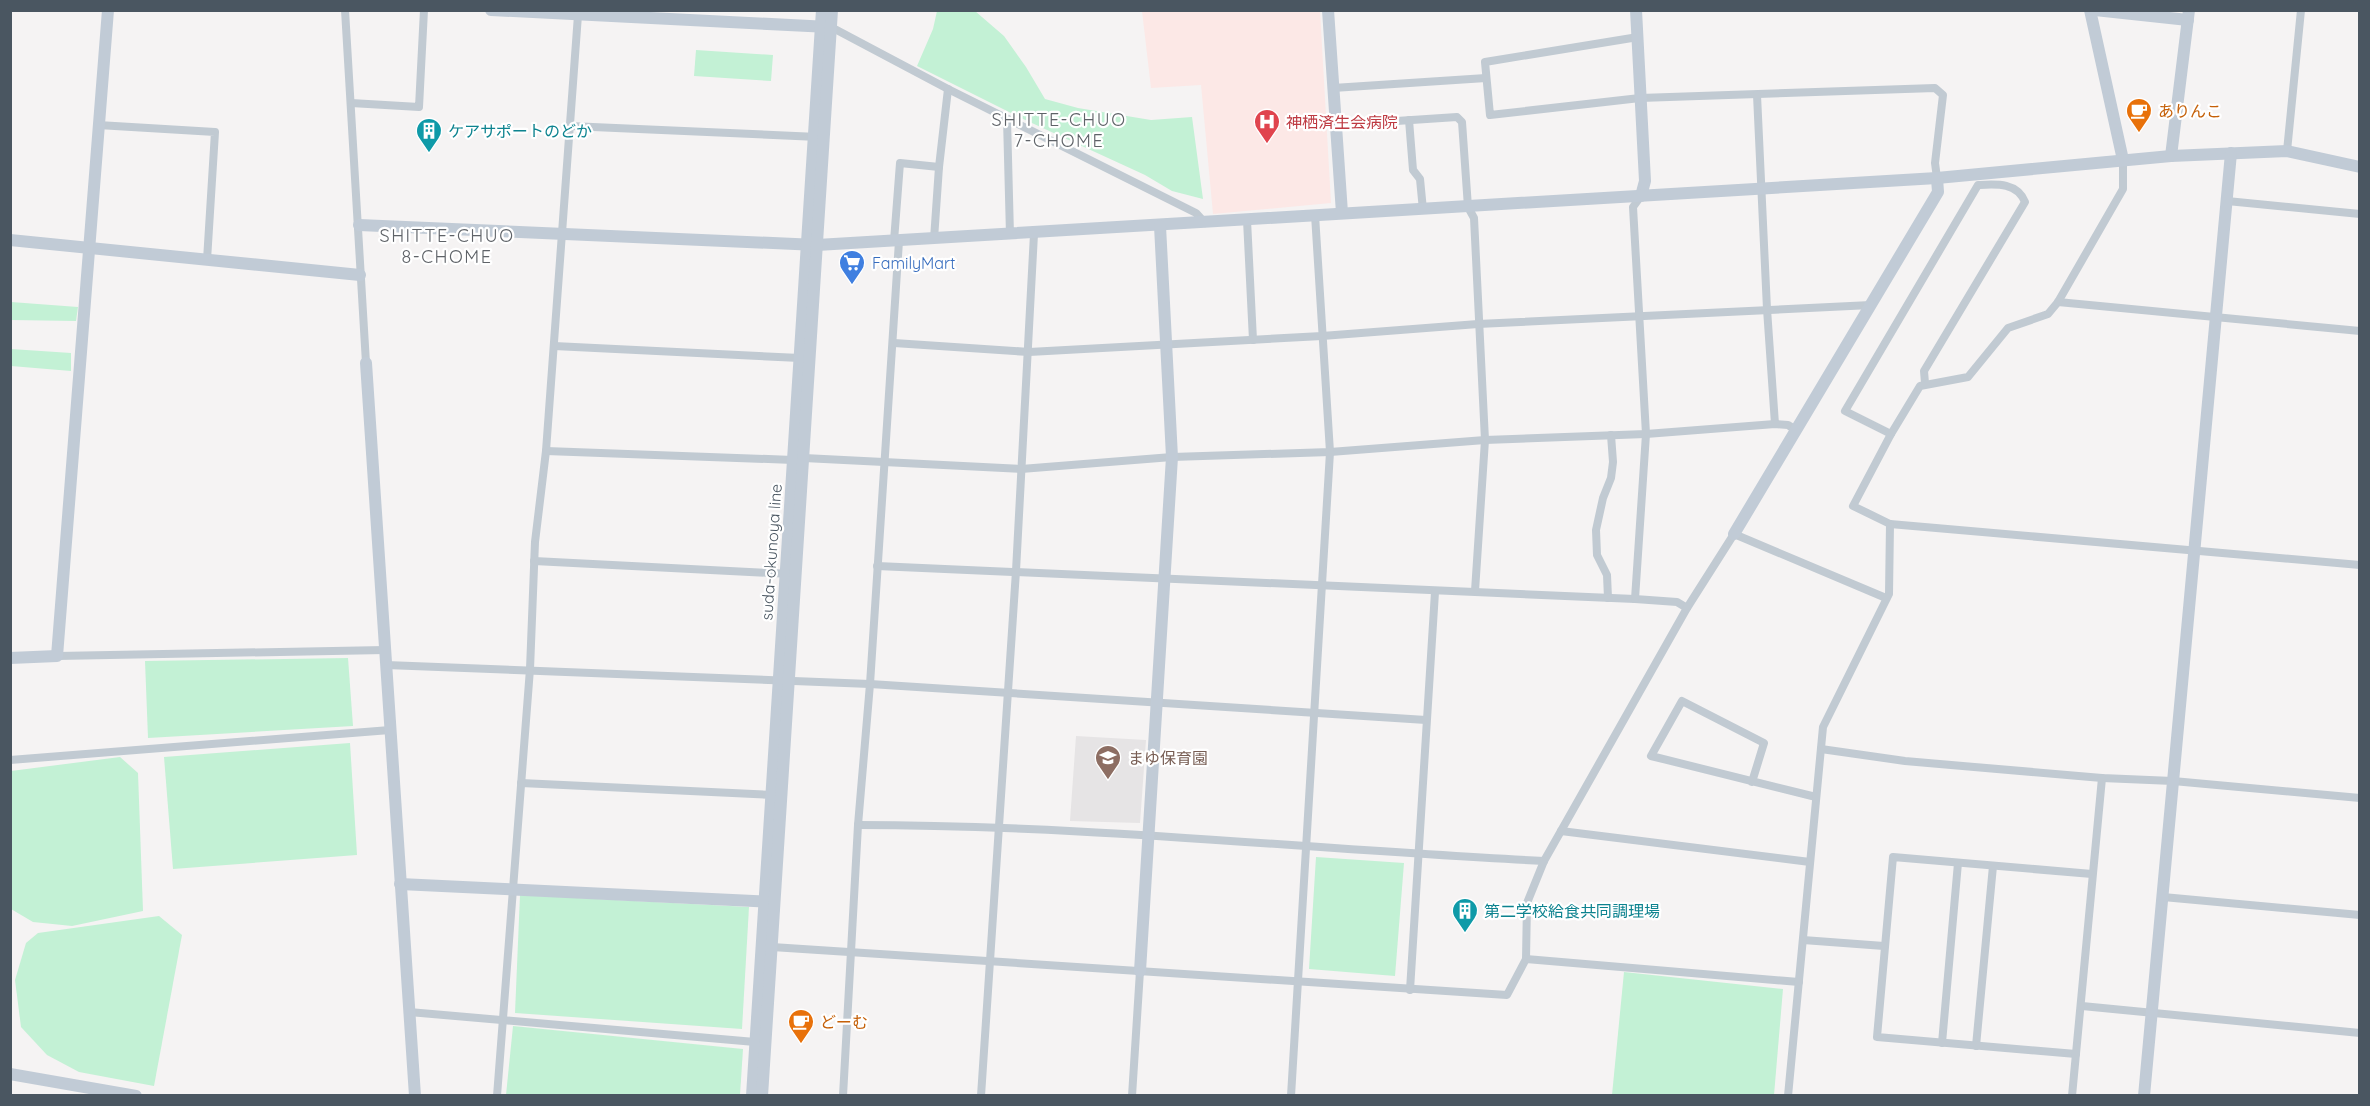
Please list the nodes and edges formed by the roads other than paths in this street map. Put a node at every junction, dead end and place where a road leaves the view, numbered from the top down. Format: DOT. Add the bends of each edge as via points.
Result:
graph roads {
  1 [pos="108,10"];
  2 [pos="345,10"];
  3 [pos="424,10"];
  4 [pos="491,10"];
  5 [pos="822,10"];
  6 [pos="832,10"];
  7 [pos="1328,10"];
  8 [pos="1636,10"];
  9 [pos="2090,10"];
  10 [pos="2095,10"];
  11 [pos="2301,10"];
  12 [pos="578,13"];
  13 [pos="2188,15"];
  14 [pos="826,26"];
  15 [pos="1638,37"];
  16 [pos="1486,78"];
  17 [pos="1333,88"];
  18 [pos="948,89"];
  19 [pos="1757,95"];
  20 [pos="1640,98"];
  21 [pos="351,103"];
  22 [pos="1007,118"];
  23 [pos="1409,120"];
  24 [pos="1336,124"];
  25 [pos="98,125"];
  26 [pos="570,126"];
  27 [pos="819,137"];
  28 [pos="2287,151"];
  29 [pos="2231,153"];
  30 [pos="2171,156"];
  31 [pos="2123,160"];
  32 [pos="939,167"];
  33 [pos="2360,167"];
  34 [pos="1937,178"];
  35 [pos="1762,189"];
  36 [pos="1641,196"];
  37 [pos="2227,201"];
  38 [pos="1468,207"];
  39 [pos="1423,210"];
  40 [pos="1342,213"];
  41 [pos="2360,214"];
  42 [pos="1315,215"];
  43 [pos="1247,220"];
  44 [pos="1205,223"];
  45 [pos="359,225"];
  46 [pos="1160,226"];
  47 [pos="562,233"];
  48 [pos="1034,234"];
  49 [pos="1010,235"];
  50 [pos="934,239"];
  51 [pos="10,240"];
  52 [pos="897,241"];
  53 [pos="812,245"];
  54 [pos="90,248"];
  55 [pos="207,260"];
  56 [pos="360,275"];
  57 [pos="2058,302"];
  58 [pos="1871,305"];
  59 [pos="1767,309"];
  60 [pos="1639,317"];
  61 [pos="2216,318"];
  62 [pos="1478,324"];
  63 [pos="2360,331"];
  64 [pos="1322,336"];
  65 [pos="1253,340"];
  66 [pos="894,343"];
  67 [pos="1166,345"];
  68 [pos="554,346"];
  69 [pos="1029,352"];
  70 [pos="800,358"];
  71 [pos="366,363"];
  72 [pos="1925,383"];
  73 [pos="1775,424"];
  74 [pos="1796,430"];
  75 [pos="1646,434"];
  76 [pos="1891,434"];
  77 [pos="1611,435"];
  78 [pos="1485,440"];
  79 [pos="546,452"];
  80 [pos="1330,452"];
  81 [pos="1172,458"];
  82 [pos="798,459"];
  83 [pos="885,462"];
  84 [pos="1021,469"];
  85 [pos="1890,524"];
  86 [pos="1734,534"];
  87 [pos="2195,551"];
  88 [pos="534,561"];
  89 [pos="2360,565"];
  90 [pos="878,566"];
  91 [pos="1016,571"];
  92 [pos="791,574"];
  93 [pos="1165,578"];
  94 [pos="1322,586"];
  95 [pos="1475,591"];
  96 [pos="1435,592"];
  97 [pos="1608,598"];
  98 [pos="1886,598"];
  99 [pos="1635,599"];
  100 [pos="1687,608"];
  101 [pos="385,650"];
  102 [pos="57,656"];
  103 [pos="10,658"];
  104 [pos="386,665"];
  105 [pos="530,669"];
  106 [pos="784,681"];
  107 [pos="870,684"];
  108 [pos="1007,693"];
  109 [pos="1157,702"];
  110 [pos="1315,713"];
  111 [pos="1426,720"];
  112 [pos="390,730"];
  113 [pos="1821,749"];
  114 [pos="10,760"];
  115 [pos="2102,778"];
  116 [pos="2174,781"];
  117 [pos="1752,782"];
  118 [pos="520,783"];
  119 [pos="772,795"];
  120 [pos="1816,797"];
  121 [pos="2360,798"];
  122 [pos="858,825"];
  123 [pos="998,827"];
  124 [pos="1561,831"];
  125 [pos="1149,836"];
  126 [pos="1305,847"];
  127 [pos="1418,855"];
  128 [pos="1544,861"];
  129 [pos="1810,862"];
  130 [pos="1958,863"];
  131 [pos="1993,866"];
  132 [pos="2092,874"];
  133 [pos="400,885"];
  134 [pos="514,888"];
  135 [pos="2163,897"];
  136 [pos="770,901"];
  137 [pos="2360,915"];
  138 [pos="1803,940"];
  139 [pos="772,946"];
  140 [pos="1884,946"];
  141 [pos="852,951"];
  142 [pos="1526,958"];
  143 [pos="990,960"];
  144 [pos="1140,971"];
  145 [pos="1298,981"];
  146 [pos="1799,982"];
  147 [pos="1410,990"];
  148 [pos="2082,1006"];
  149 [pos="409,1012"];
  150 [pos="2152,1013"];
  151 [pos="504,1020"];
  152 [pos="2360,1033"];
  153 [pos="755,1042"];
  154 [pos="1942,1043"];
  155 [pos="1976,1046"];
  156 [pos="2076,1054"];
  157 [pos="10,1074"];
  158 [pos="136,1095"];
  159 [pos="415,1095"];
  160 [pos="497,1095"];
  161 [pos="752,1095"];
  162 [pos="762,1095"];
  163 [pos="843,1095"];
  164 [pos="981,1095"];
  165 [pos="1132,1095"];
  166 [pos="1291,1095"];
  167 [pos="1788,1095"];
  168 [pos="2072,1095"];
  169 [pos="2144,1095"];
  1 -- 25 [label="street"];
  2 -- 21 [label="street"];
  3 -- 21 [label="street" via="419,106"];
  4 -- 12 [label="street"];
  5 -- 14 [label="street, suda-okunoya line"];
  6 -- 14 [label="street, suda-okunoya line"];
  7 -- 17 [label="street"];
  8 -- 15 [label="street"];
  9 -- 31 [label="street"];
  10 -- 13 [label="street"];
  11 -- 28 [label="street"];
  12 -- 14 [label="street"];
  12 -- 26 [label="street"];
  13 -- 30 [label="street"];
  14 -- 18 [label="street"];
  14 -- 27 [label="street, suda-okunoya line"];
  15 -- 16 [label="street" via="1485,62"];
  15 -- 20 [label="street"];
  16 -- 17 [label="street"];
  16 -- 20 [label="street" via="1490,115"];
  17 -- 24 [label="street"];
  18 -- 22 [label="street"];
  18 -- 32 [label="street"];
  19 -- 20 [label="street"];
  19 -- 34 [label="street" via="1935,88 1943,95 1935,163"];
  19 -- 35 [label="street"];
  20 -- 36 [label="street" via="1645,181"];
  21 -- 45 [label="street"];
  22 -- 44 [label="street" via="1197,213"];
  22 -- 49 [label="street"];
  23 -- 24 [label="street"];
  23 -- 38 [label="street" via="1457,117 1462,122"];
  23 -- 39 [label="street" via="1413,170 1420,179"];
  24 -- 40 [label="street"];
  25 -- 54 [label="street"];
  25 -- 55 [label="street" via="215,132"];
  26 -- 27 [label="street"];
  26 -- 47 [label="street"];
  27 -- 53 [label="street, suda-okunoya line"];
  28 -- 29 [label="street"];
  28 -- 33 [label="street"];
  29 -- 30 [label="street"];
  29 -- 37 [label="street"];
  30 -- 31 [label="street"];
  31 -- 34 [label="street"];
  31 -- 57 [label="street" via="2123,189"];
  32 -- 50 [label="street"];
  32 -- 52 [label="street" via="900,163"];
  34 -- 35 [label="street"];
  34 -- 58 [label="street" via="1938,192"];
  35 -- 36 [label="street"];
  35 -- 59 [label="street"];
  36 -- 38 [label="street"];
  36 -- 60 [label="street" via="1633,207"];
  37 -- 41 [label="street"];
  37 -- 61 [label="street"];
  38 -- 39 [label="street"];
  38 -- 62 [label="street" via="1474,218"];
  39 -- 40 [label="street"];
  40 -- 42 [label="street"];
  42 -- 43 [label="street"];
  42 -- 64 [label="street"];
  43 -- 44 [label="street"];
  43 -- 65 [label="street"];
  44 -- 46 [label="street"];
  45 -- 47 [label="street"];
  45 -- 56 [label="street"];
  46 -- 48 [label="street"];
  46 -- 67 [label="street"];
  47 -- 53 [label="street"];
  47 -- 68 [label="street"];
  48 -- 49 [label="street"];
  48 -- 69 [label="street"];
  49 -- 50 [label="street"];
  50 -- 52 [label="street"];
  51 -- 54 [label="street"];
  52 -- 53 [label="street"];
  52 -- 66 [label="street"];
  53 -- 70 [label="street, suda-okunoya line"];
  53 -- 82 [label="street, suda-okunoya line"];
  54 -- 55 [label="street"];
  54 -- 102 [label="street"];
  55 -- 56 [label="street"];
  56 -- 71 [label="street"];
  57 -- 61 [label="street"];
  57 -- 72 [label="street" via="2048,314 2008,328 1968,377"];
  58 -- 59 [label="street"];
  58 -- 74 [label="street"];
  59 -- 60 [label="street"];
  59 -- 73 [label="street"];
  60 -- 62 [label="street"];
  60 -- 75 [label="street"];
  61 -- 63 [label="street"];
  61 -- 87 [label="street"];
  62 -- 64 [label="street"];
  62 -- 78 [label="street"];
  64 -- 65 [label="street"];
  64 -- 80 [label="street"];
  65 -- 67 [label="street"];
  66 -- 69 [label="street"];
  66 -- 83 [label="street"];
  67 -- 69 [label="street"];
  67 -- 81 [label="street"];
  68 -- 70 [label="street"];
  68 -- 79 [label="street"];
  69 -- 84 [label="street"];
  70 -- 82 [label="street, suda-okunoya line"];
  71 -- 101 [label="street"];
  72 -- 76 [label="street"];
  72 -- 76 [label="street" via="1924,371 2025,202 2022,194 2001,183 1978,185 1845,411"];
  73 -- 74 [label="street"];
  73 -- 75 [label="street"];
  74 -- 86 [label="street"];
  75 -- 77 [label="street"];
  75 -- 99 [label="street"];
  76 -- 85 [label="street" via="1853,506"];
  77 -- 78 [label="street"];
  77 -- 97 [label="street" via="1611,478 1596,530 1597,555 1608,575"];
  78 -- 80 [label="street"];
  78 -- 95 [label="street"];
  79 -- 82 [label="street"];
  79 -- 88 [label="street"];
  80 -- 81 [label="street"];
  80 -- 94 [label="street"];
  81 -- 84 [label="street"];
  81 -- 93 [label="street"];
  82 -- 83 [label="street"];
  82 -- 92 [label="street, suda-okunoya line"];
  83 -- 84 [label="street"];
  83 -- 90 [label="street"];
  84 -- 91 [label="street"];
  85 -- 87 [label="street"];
  85 -- 98 [label="street"];
  86 -- 98 [label="street"];
  86 -- 100 [label="street"];
  87 -- 89 [label="street"];
  87 -- 116 [label="street"];
  88 -- 92 [label="street"];
  88 -- 105 [label="street"];
  90 -- 91 [label="street"];
  90 -- 107 [label="street"];
  91 -- 93 [label="street"];
  91 -- 108 [label="street"];
  92 -- 106 [label="street, suda-okunoya line"];
  93 -- 94 [label="street"];
  93 -- 109 [label="street"];
  94 -- 96 [label="street"];
  94 -- 110 [label="street"];
  95 -- 96 [label="street"];
  95 -- 97 [label="street"];
  96 -- 111 [label="street"];
  97 -- 99 [label="street"];
  98 -- 113 [label="street" via="1823,727"];
  99 -- 100 [label="street" via="1677,602"];
  100 -- 124 [label="street"];
  101 -- 102 [label="street"];
  101 -- 104 [label="street"];
  102 -- 103 [label="street"];
  104 -- 105 [label="street"];
  104 -- 112 [label="street"];
  105 -- 106 [label="street"];
  105 -- 118 [label="street"];
  106 -- 107 [label="street"];
  106 -- 119 [label="street, suda-okunoya line"];
  106 -- 136 [label="street, suda-okunoya line"];
  107 -- 108 [label="street"];
  107 -- 122 [label="street"];
  108 -- 109 [label="street"];
  108 -- 123 [label="street"];
  109 -- 110 [label="street"];
  109 -- 125 [label="street"];
  110 -- 111 [label="street"];
  110 -- 126 [label="street"];
  111 -- 127 [label="street"];
  112 -- 114 [label="street"];
  112 -- 133 [label="street"];
  113 -- 115 [label="street" via="1905,761"];
  113 -- 120 [label="street"];
  115 -- 116 [label="street"];
  115 -- 132 [label="street"];
  116 -- 121 [label="street"];
  116 -- 135 [label="street"];
  117 -- 117 [label="street" via="1651,756 1682,701 1764,742"];
  117 -- 120 [label="street"];
  118 -- 119 [label="street"];
  118 -- 134 [label="street"];
  119 -- 136 [label="street, suda-okunoya line"];
  120 -- 129 [label="street"];
  122 -- 123 [label="street"];
  122 -- 141 [label="street"];
  123 -- 125 [label="street"];
  123 -- 143 [label="street"];
  124 -- 128 [label="street"];
  124 -- 129 [label="street"];
  125 -- 126 [label="street"];
  125 -- 144 [label="street"];
  126 -- 127 [label="street"];
  126 -- 145 [label="street"];
  127 -- 128 [label="street"];
  127 -- 147 [label="street"];
  128 -- 142 [label="street" via="1527,903"];
  129 -- 138 [label="street"];
  130 -- 131 [label="street"];
  130 -- 140 [label="street" via="1893,857"];
  130 -- 154 [label="street"];
  131 -- 132 [label="street"];
  131 -- 155 [label="street"];
  132 -- 148 [label="street"];
  133 -- 134 [label="street"];
  133 -- 149 [label="street"];
  134 -- 136 [label="street"];
  134 -- 151 [label="street"];
  135 -- 137 [label="street"];
  135 -- 150 [label="street"];
  136 -- 139 [label="street, suda-okunoya line"];
  136 -- 153 [label="street, suda-okunoya line"];
  138 -- 140 [label="street"];
  138 -- 146 [label="street"];
  139 -- 141 [label="street"];
  139 -- 162 [label="street, suda-okunoya line"];
  140 -- 154 [label="street" via="1877,1037"];
  141 -- 143 [label="street"];
  141 -- 163 [label="street"];
  142 -- 146 [label="street"];
  142 -- 147 [label="street" via="1507,995"];
  143 -- 144 [label="street"];
  143 -- 164 [label="street"];
  144 -- 145 [label="street"];
  144 -- 165 [label="street"];
  145 -- 147 [label="street"];
  145 -- 166 [label="street"];
  146 -- 167 [label="street"];
  148 -- 150 [label="street"];
  148 -- 156 [label="street"];
  149 -- 151 [label="street"];
  149 -- 159 [label="street"];
  150 -- 152 [label="street"];
  150 -- 169 [label="street"];
  151 -- 153 [label="street"];
  151 -- 160 [label="street"];
  153 -- 161 [label="street, suda-okunoya line"];
  154 -- 155 [label="street"];
  155 -- 156 [label="street"];
  156 -- 168 [label="street"];
  157 -- 158 [label="street"];
}
